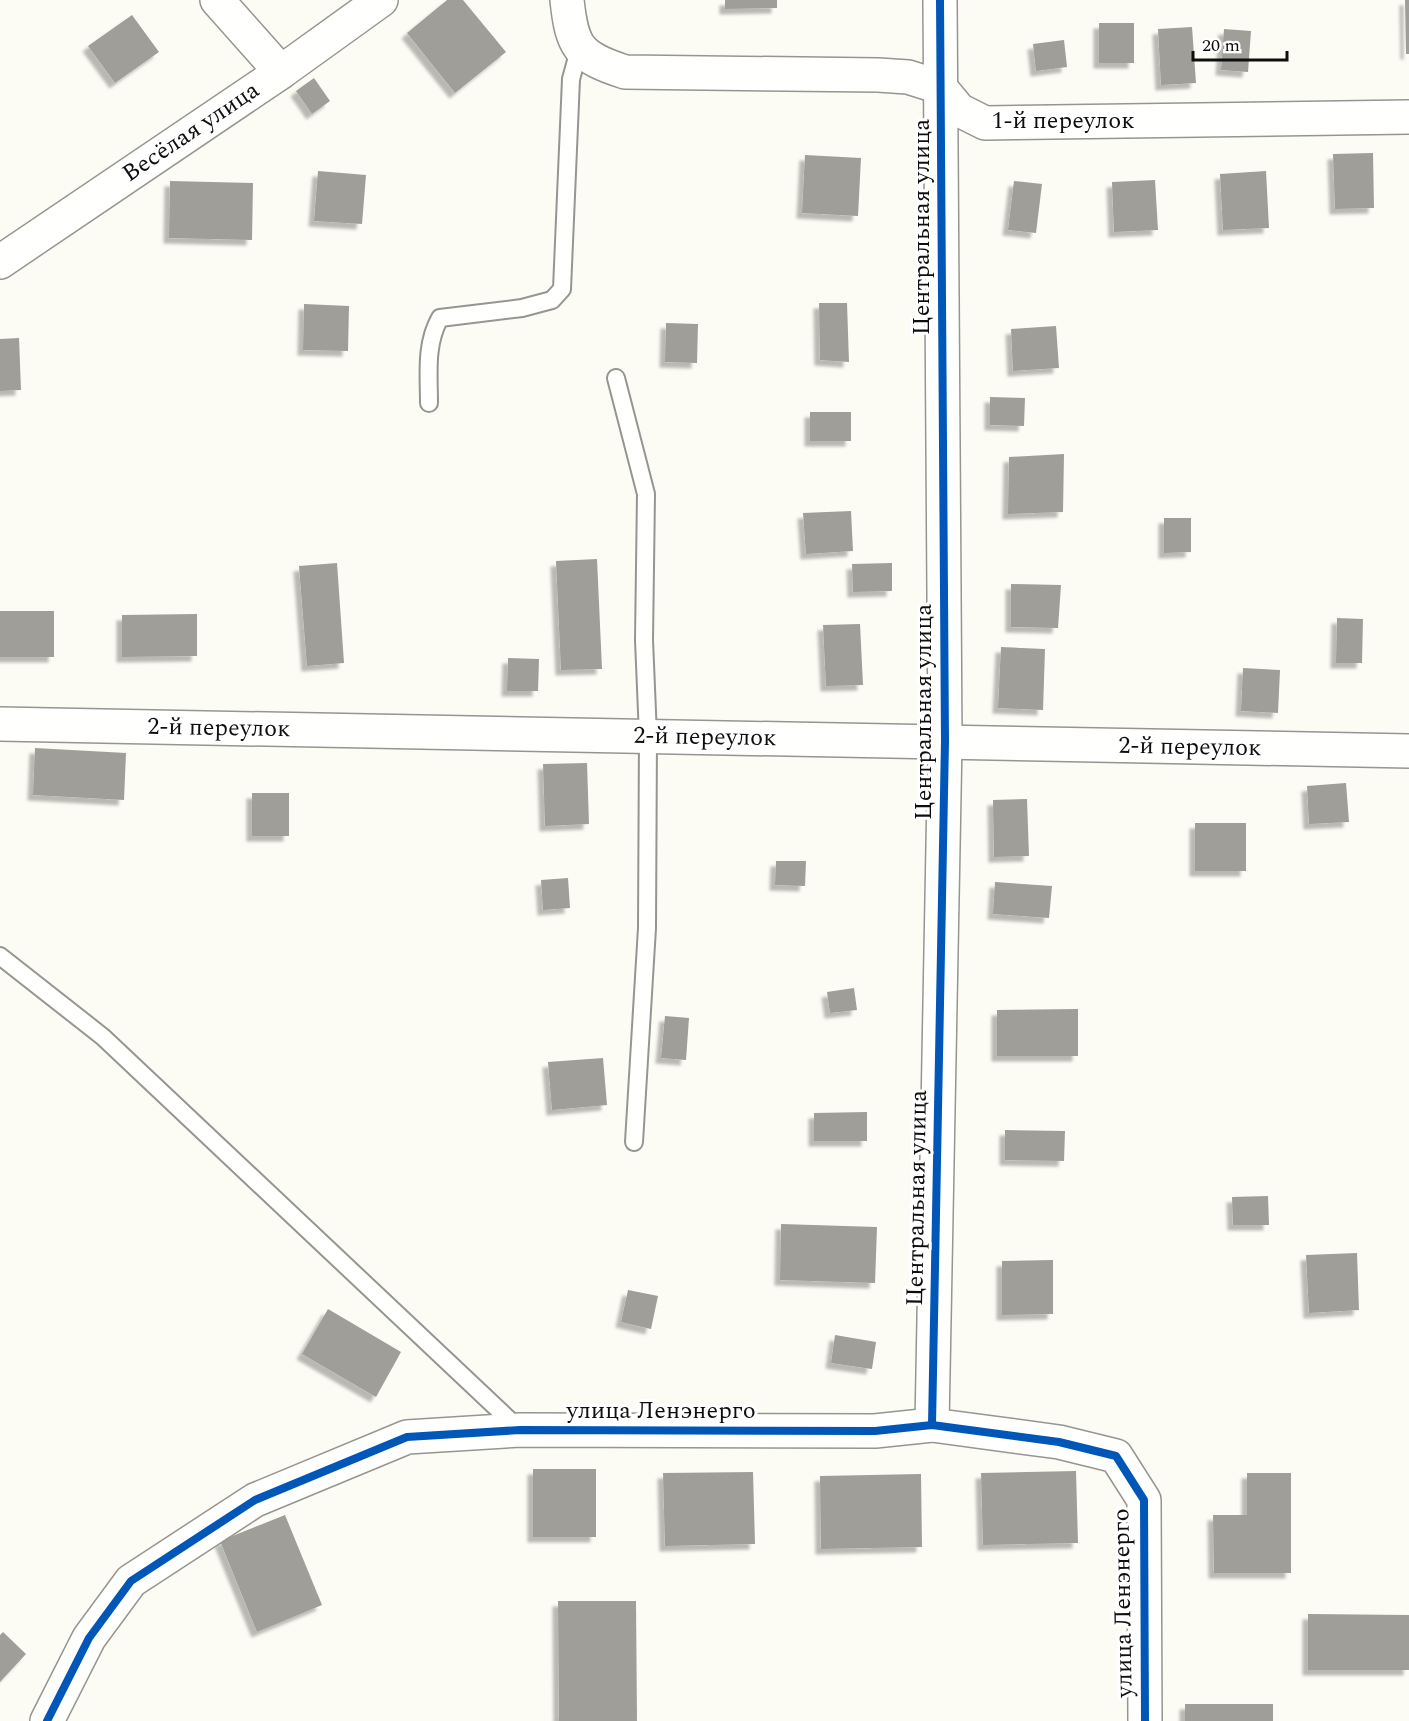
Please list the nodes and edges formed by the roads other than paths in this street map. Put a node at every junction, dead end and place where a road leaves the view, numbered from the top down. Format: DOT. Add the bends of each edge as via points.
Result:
graph roads {
  1 [pos="218,0"];
  2 [pos="381,0"];
  3 [pos="567,0"];
  4 [pos="940,0"];
  5 [pos="579,50"];
  6 [pos="281,72"];
  7 [pos="940,87"];
  8 [pos="1409,117"];
  9 [pos="0,262"];
  10 [pos="616,378"];
  11 [pos="429,404"];
  12 [pos="0,724"];
  13 [pos="648,736"];
  14 [pos="945,741"];
  15 [pos="1409,751"];
  16 [pos="0,956"];
  17 [pos="634,1142"];
  18 [pos="932,1425"];
  19 [pos="520,1430"];
  20 [pos="47,1721"];
  21 [pos="1145,1721"];
  1 -- 6 [label="street"];
  2 -- 6 [label="street, Весёлая улица"];
  3 -- 5 [label="street" via="570,26"];
  4 -- 7 [label="street, Центральная улица"];
  5 -- 7 [label="street" via="598,64 625,72 878,75 908,77"];
  5 -- 11 [label="lane" via="571,79 562,289 552,300 522,308 440,318 429,353"];
  6 -- 9 [label="street, Весёлая улица"];
  7 -- 8 [label="street, 1-й переулок" via="959,110 985,123"];
  7 -- 14 [label="street, Центральная улица"];
  10 -- 13 [label="lane" via="646,494 644,640"];
  12 -- 13 [label="street, 2-й переулок"];
  13 -- 14 [label="street, 2-й переулок"];
  13 -- 17 [label="lane" via="647,928"];
  14 -- 15 [label="street, 2-й переулок"];
  14 -- 18 [label="street, Центральная улица"];
  16 -- 19 [label="lane" via="103,1037"];
  18 -- 19 [label="street, улица Ленэнерго" via="875,1431"];
  18 -- 21 [label="street, улица Ленэнерго" via="1059,1442 1116,1456 1144,1500"];
  19 -- 20 [label="street, улица Ленэнерго" via="407,1437 255,1500 130,1581 89,1638"];
}
